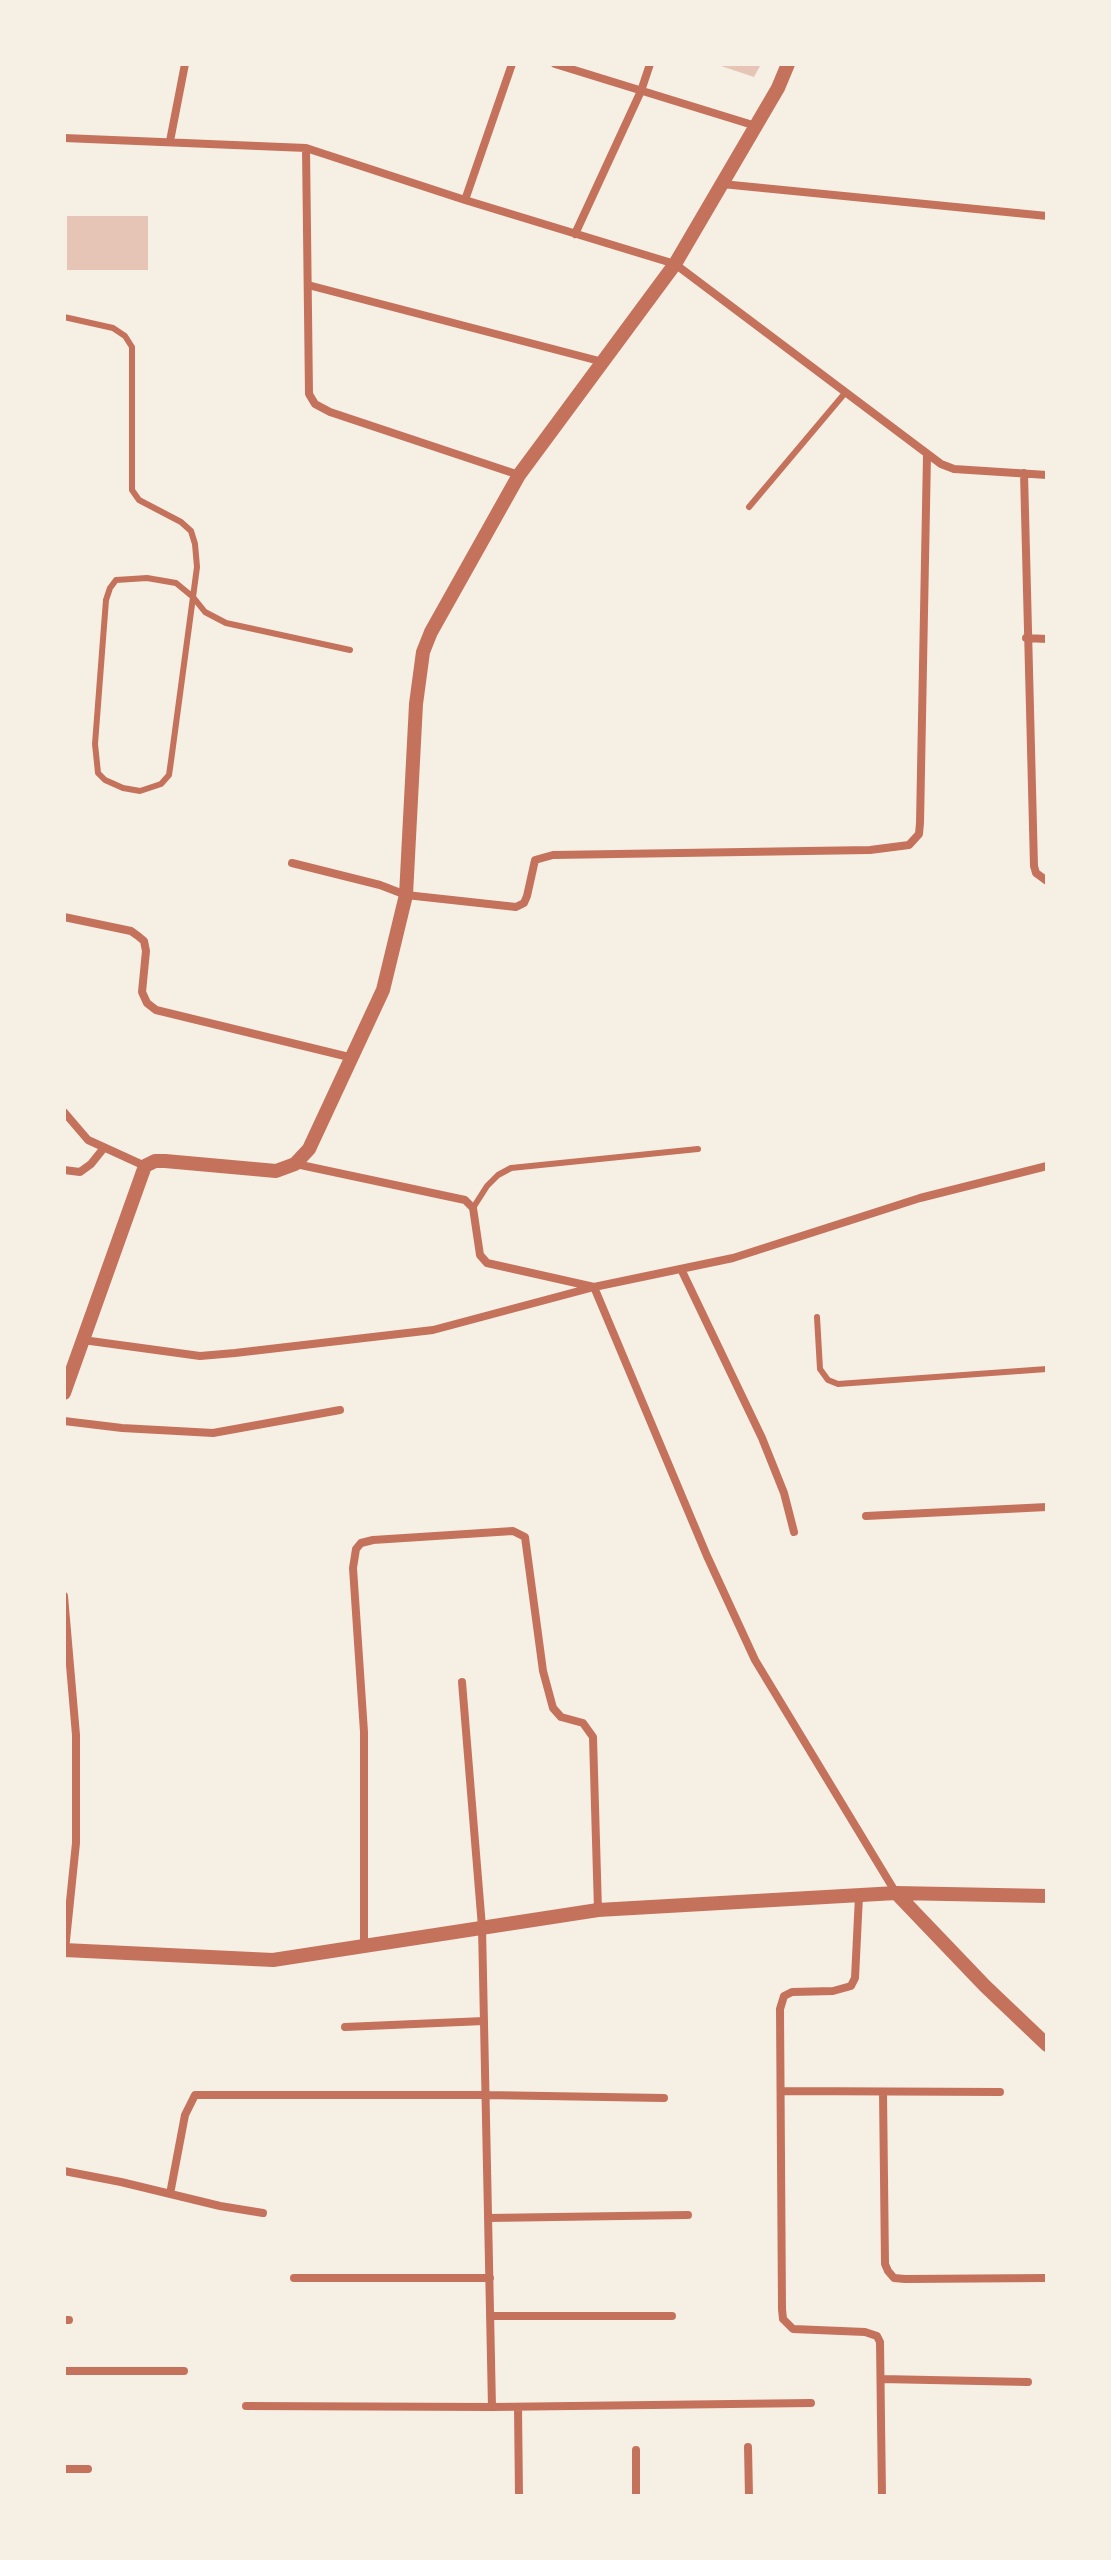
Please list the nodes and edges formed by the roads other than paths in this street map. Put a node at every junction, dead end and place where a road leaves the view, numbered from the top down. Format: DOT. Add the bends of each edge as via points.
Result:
graph roads {
  1 [pos="185,64"];
  2 [pos="512,64"];
  3 [pos="555,64"];
  4 [pos="650,64"];
  5 [pos="788,64"];
  6 [pos="641,91"];
  7 [pos="756,126"];
  8 [pos="64,138"];
  9 [pos="170,141"];
  10 [pos="306,148"];
  11 [pos="722,184"];
  12 [pos="465,200"];
  13 [pos="1047,216"];
  14 [pos="575,234"];
  15 [pos="675,264"];
  16 [pos="308,285"];
  17 [pos="64,317"];
  18 [pos="603,362"];
  19 [pos="845,393"];
  20 [pos="927,455"];
  21 [pos="1024,473"];
  22 [pos="519,475"];
  23 [pos="1047,475"];
  24 [pos="749,507"];
  25 [pos="193,597"];
  26 [pos="1026,638"];
  27 [pos="1047,639"];
  28 [pos="350,650"];
  29 [pos="292,863"];
  30 [pos="1047,881"];
  31 [pos="406,895"];
  32 [pos="64,917"];
  33 [pos="353,1058"];
  34 [pos="64,1112"];
  35 [pos="103,1149"];
  36 [pos="698,1149"];
  37 [pos="295,1164"];
  38 [pos="145,1166"];
  39 [pos="1047,1166"];
  40 [pos="64,1170"];
  41 [pos="473,1208"];
  42 [pos="681,1269"];
  43 [pos="594,1287"];
  44 [pos="817,1317"];
  45 [pos="83,1340"];
  46 [pos="1047,1369"];
  47 [pos="64,1393"];
  48 [pos="340,1410"];
  49 [pos="64,1421"];
  50 [pos="1047,1507"];
  51 [pos="866,1516"];
  52 [pos="794,1532"];
  53 [pos="64,1596"];
  54 [pos="462,1682"];
  55 [pos="896,1893"];
  56 [pos="859,1896"];
  57 [pos="1047,1896"];
  58 [pos="598,1910"];
  59 [pos="482,1927"];
  60 [pos="364,1946"];
  61 [pos="65,1950"];
  62 [pos="484,2021"];
  63 [pos="345,2027"];
  64 [pos="1047,2045"];
  65 [pos="782,2091"];
  66 [pos="883,2092"];
  67 [pos="1000,2092"];
  68 [pos="486,2095"];
  69 [pos="664,2098"];
  70 [pos="64,2171"];
  71 [pos="170,2194"];
  72 [pos="263,2213"];
  73 [pos="688,2215"];
  74 [pos="488,2218"];
  75 [pos="294,2278"];
  76 [pos="490,2278"];
  77 [pos="1047,2278"];
  78 [pos="490,2316"];
  79 [pos="672,2316"];
  80 [pos="64,2371"];
  81 [pos="184,2371"];
  82 [pos="881,2379"];
  83 [pos="1028,2382"];
  84 [pos="811,2403"];
  85 [pos="246,2406"];
  86 [pos="492,2407"];
  87 [pos="518,2407"];
  88 [pos="748,2447"];
  89 [pos="636,2450"];
  90 [pos="64,2469"];
  91 [pos="88,2469"];
  92 [pos="519,2496"];
  93 [pos="636,2496"];
  94 [pos="749,2496"];
  95 [pos="882,2496"];
  1 -- 9 [label="street"];
  2 -- 12 [label="street"];
  3 -- 6 [label="street"];
  4 -- 6 [label="street"];
  5 -- 7 [label="street"];
  6 -- 7 [label="street"];
  6 -- 14 [label="street"];
  7 -- 11 [label="street"];
  8 -- 9 [label="street"];
  9 -- 10 [label="street"];
  10 -- 12 [label="street"];
  10 -- 16 [label="street"];
  11 -- 13 [label="street"];
  11 -- 15 [label="street"];
  12 -- 14 [label="street"];
  14 -- 15 [label="street"];
  15 -- 18 [label="street"];
  15 -- 19 [label="street"];
  16 -- 18 [label="street"];
  16 -- 22 [label="street" via="309,394 315,404"];
  17 -- 25 [label="lane" via="113,328 132,347 132,490 139,500 191,531 197,567"];
  18 -- 22 [label="street"];
  19 -- 20 [label="street"];
  19 -- 24 [label="lane"];
  20 -- 21 [label="street" via="954,469"];
  20 -- 31 [label="street" via="920,823 915,840 870,850 541,857 531,867 524,903 516,907"];
  21 -- 23 [label="street"];
  21 -- 26 [label="street"];
  22 -- 31 [label="street" via="423,652"];
  25 -- 25 [label="lane" via="169,775 152,789 123,788 105,780 95,764 110,588 116,580 147,578 176,583"];
  25 -- 28 [label="lane" via="205,612 226,623"];
  26 -- 27 [label="street"];
  26 -- 30 [label="street" via="1034,866"];
  29 -- 31 [label="street"];
  31 -- 33 [label="street" via="383,990"];
  32 -- 33 [label="street" via="131,931 144,941 142,992 156,1010"];
  33 -- 37 [label="street" via="309,1149"];
  34 -- 35 [label="street"];
  35 -- 38 [label="street"];
  35 -- 40 [label="street" via="80,1172"];
  36 -- 41 [label="lane" via="511,1168 487,1186"];
  37 -- 38 [label="street" via="276,1171 165,1161"];
  37 -- 41 [label="street" via="447,1195"];
  38 -- 45 [label="street"];
  39 -- 42 [label="street"];
  41 -- 43 [label="street" via="480,1255 487,1263"];
  42 -- 43 [label="street"];
  42 -- 52 [label="street" via="767,1448"];
  43 -- 45 [label="street" via="433,1330 235,1353 200,1356"];
  43 -- 55 [label="street" via="755,1660"];
  44 -- 46 [label="lane" via="820,1369 838,1384"];
  45 -- 47 [label="street"];
  48 -- 49 [label="street" via="213,1433"];
  50 -- 51 [label="street"];
  53 -- 61 [label="street" via="76,1735 76,1843"];
  54 -- 59 [label="street"];
  55 -- 56 [label="street"];
  55 -- 57 [label="street"];
  55 -- 64 [label="street"];
  56 -- 58 [label="street"];
  56 -- 65 [label="street" via="851,1986 784,1996"];
  58 -- 59 [label="street"];
  58 -- 60 [label="street" via="593,1737 583,1723 561,1717 553,1708 525,1537 513,1531 373,1540 356,1549 353,1568 364,1732"];
  59 -- 60 [label="street"];
  59 -- 62 [label="street"];
  60 -- 61 [label="street" via="273,1960"];
  62 -- 63 [label="street"];
  62 -- 68 [label="street"];
  65 -- 66 [label="street"];
  65 -- 82 [label="street" via="783,2319 803,2331 877,2336"];
  66 -- 67 [label="street"];
  66 -- 77 [label="street" via="885,2264 894,2278"];
  68 -- 69 [label="street"];
  68 -- 71 [label="street" via="195,2095 185,2115"];
  68 -- 74 [label="street"];
  70 -- 71 [label="street"];
  71 -- 72 [label="street"];
  73 -- 74 [label="street"];
  74 -- 76 [label="street"];
  75 -- 76 [label="street"];
  76 -- 78 [label="street"];
  78 -- 79 [label="street"];
  78 -- 86 [label="street"];
  80 -- 81 [label="street"];
  82 -- 83 [label="street"];
  82 -- 95 [label="street"];
  84 -- 87 [label="street"];
  85 -- 86 [label="street"];
  86 -- 87 [label="street"];
  87 -- 92 [label="street"];
  88 -- 94 [label="street"];
  89 -- 93 [label="street"];
  90 -- 91 [label="street"];
}
